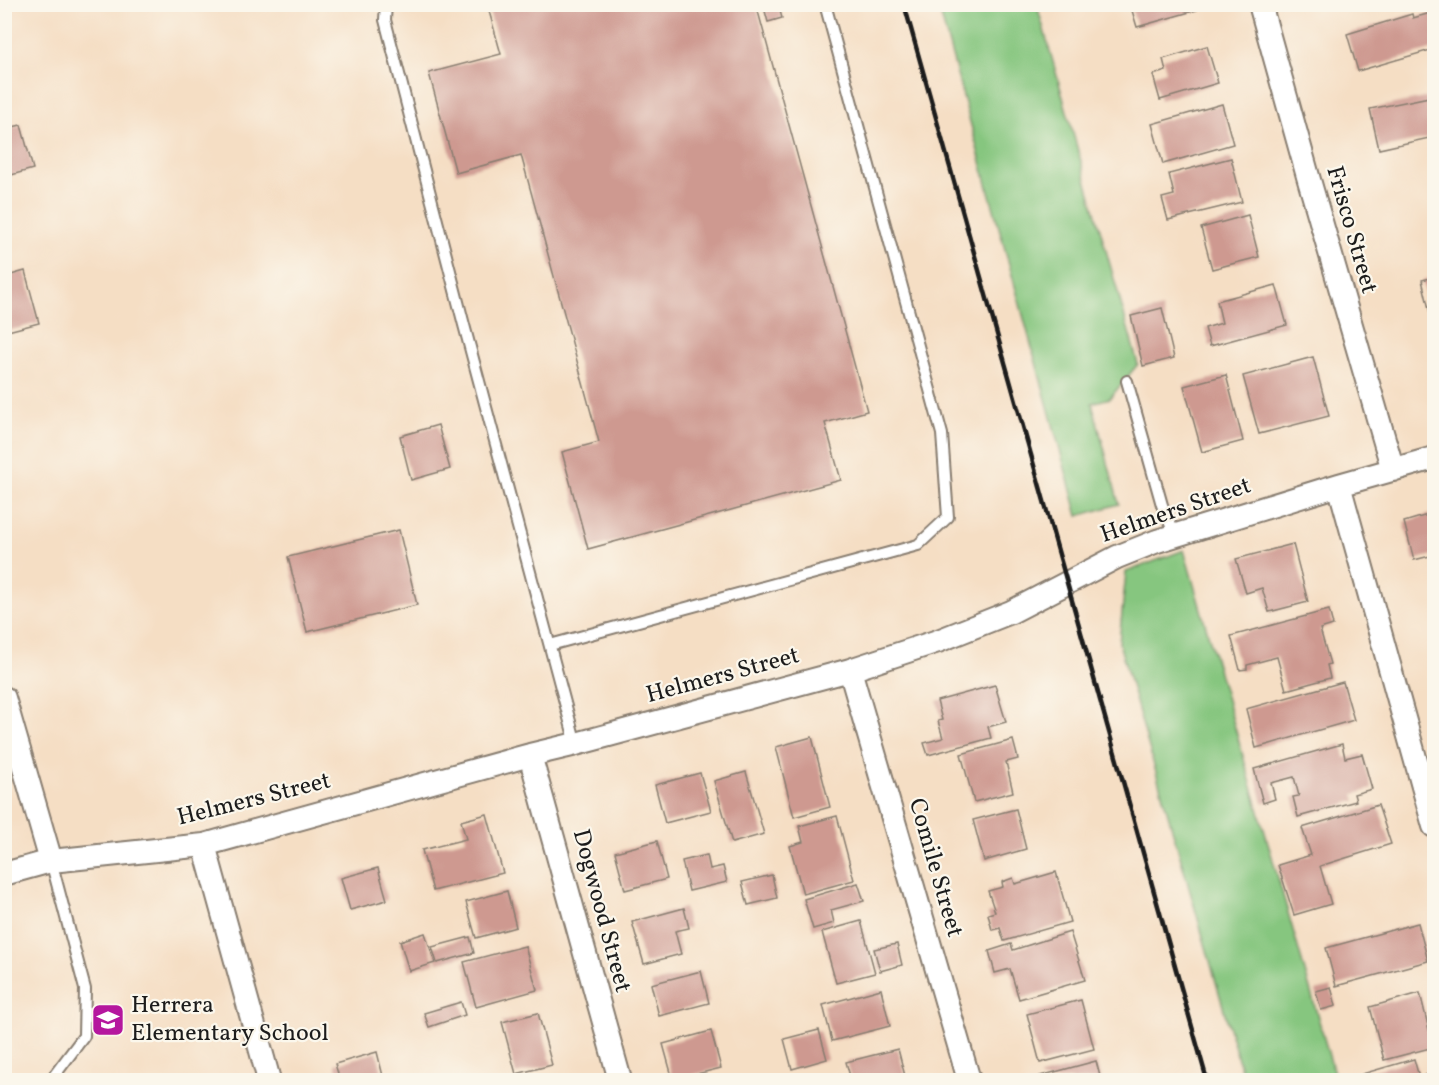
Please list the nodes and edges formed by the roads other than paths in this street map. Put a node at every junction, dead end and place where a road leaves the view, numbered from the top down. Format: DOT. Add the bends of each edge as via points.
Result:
graph roads {
  1 [pos="386,4"];
  2 [pos="825,4"];
  3 [pos="1260,4"];
  4 [pos="1127,381"];
  5 [pos="1434,458"];
  6 [pos="1393,470"];
  7 [pos="1339,485"];
  8 [pos="1175,536"];
  9 [pos="550,645"];
  10 [pos="850,670"];
  11 [pos="4,698"];
  12 [pos="576,744"];
  13 [pos="530,755"];
  14 [pos="1434,826"];
  15 [pos="204,845"];
  16 [pos="51,861"];
  17 [pos="4,874"];
  18 [pos="51,1080"];
  19 [pos="269,1080"];
  20 [pos="620,1080"];
  21 [pos="969,1080"];
  1 -- 9 [label="lane" via="385,20"];
  2 -- 9 [label="lane" via="942,434 948,517 918,545"];
  3 -- 6 [label="street, Frisco Street"];
  4 -- 8 [label="lane" via="1162,506"];
  5 -- 6 [label="street, Helmers Street"];
  6 -- 7 [label="street, Helmers Street"];
  7 -- 8 [label="street, Helmers Street"];
  7 -- 14 [label="street"];
  8 -- 10 [label="street, Helmers Street" via="1117,557 1011,612"];
  9 -- 12 [label="lane"];
  10 -- 12 [label="street, Helmers Street"];
  10 -- 21 [label="street, Comile Street"];
  11 -- 16 [label="street"];
  12 -- 13 [label="street, Helmers Street"];
  13 -- 15 [label="street, Helmers Street"];
  13 -- 20 [label="street, Dogwood Street"];
  15 -- 16 [label="street, Helmers Street"];
  15 -- 19 [label="street"];
  16 -- 17 [label="street, Helmers Street"];
  16 -- 18 [label="lane" via="85,989 84,1036"];
}
